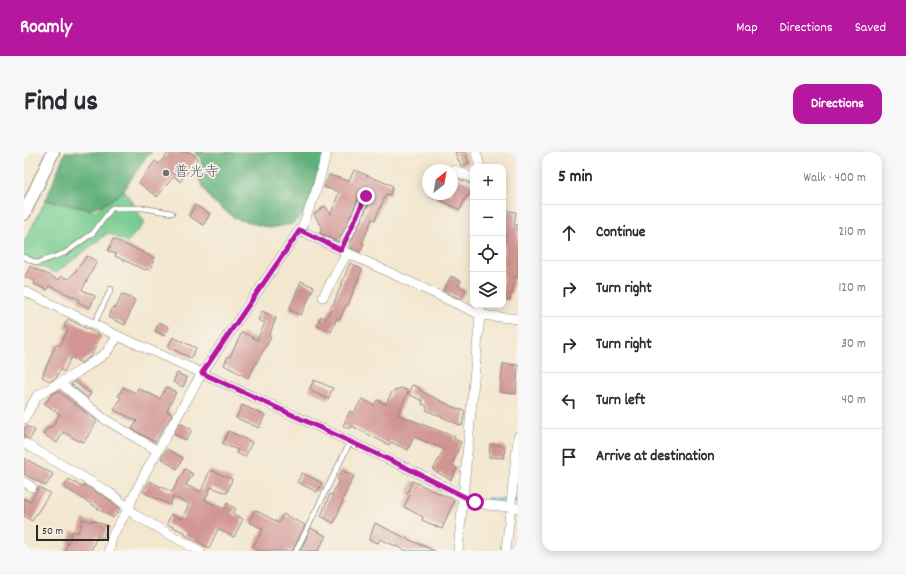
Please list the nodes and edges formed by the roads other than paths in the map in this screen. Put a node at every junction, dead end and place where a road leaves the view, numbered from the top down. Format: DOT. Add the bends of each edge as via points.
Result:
graph roads {
  1 [pos="53,152"];
  2 [pos="327,152"];
  3 [pos="476,152"];
  4 [pos="479,164"];
  5 [pos="458,172"];
  6 [pos="470,177"];
  7 [pos="366,196"];
  8 [pos="172,213"];
  9 [pos="24,214"];
  10 [pos="300,230"];
  11 [pos="344,251"];
  12 [pos="24,257"];
  13 [pos="111,289"];
  14 [pos="24,290"];
  15 [pos="323,297"];
  16 [pos="482,308"];
  17 [pos="481,315"];
  18 [pos="518,318"];
  19 [pos="94,324"];
  20 [pos="118,336"];
  21 [pos="202,373"];
  22 [pos="60,383"];
  23 [pos="24,419"];
  24 [pos="518,437"];
  25 [pos="350,442"];
  26 [pos="24,443"];
  27 [pos="158,452"];
  28 [pos="463,497"];
  29 [pos="514,507"];
  30 [pos="129,508"];
  31 [pos="109,551"];
  32 [pos="200,551"];
  33 [pos="296,551"];
  34 [pos="458,551"];
  35 [pos="506,551"];
  1 -- 9 [label="main road"];
  2 -- 10 [label="street" via="316,191"];
  3 -- 4 [label="street"];
  5 -- 6 [label="street"];
  7 -- 11 [label="street"];
  8 -- 12 [label="lane" via="143,208 112,208 93,233 65,253 37,263"];
  10 -- 11 [label="street"];
  10 -- 21 [label="street"];
  11 -- 15 [label="street"];
  11 -- 17 [label="street"];
  13 -- 19 [label="lane"];
  14 -- 19 [label="street"];
  16 -- 17 [label="street"];
  17 -- 18 [label="street"];
  17 -- 28 [label="street"];
  19 -- 20 [label="street"];
  20 -- 21 [label="street"];
  20 -- 22 [label="street" via="106,353"];
  21 -- 25 [label="street"];
  21 -- 27 [label="street"];
  22 -- 23 [label="street" via="37,396"];
  22 -- 27 [label="street" via="103,418"];
  24 -- 29 [label="street"];
  25 -- 28 [label="street"];
  25 -- 33 [label="lane"];
  26 -- 30 [label="street" via="110,493"];
  27 -- 30 [label="street"];
  28 -- 29 [label="street" via="475,502"];
  28 -- 34 [label="street"];
  29 -- 35 [label="street"];
  30 -- 31 [label="street" via="113,534"];
  30 -- 32 [label="street" via="143,520"];
}
